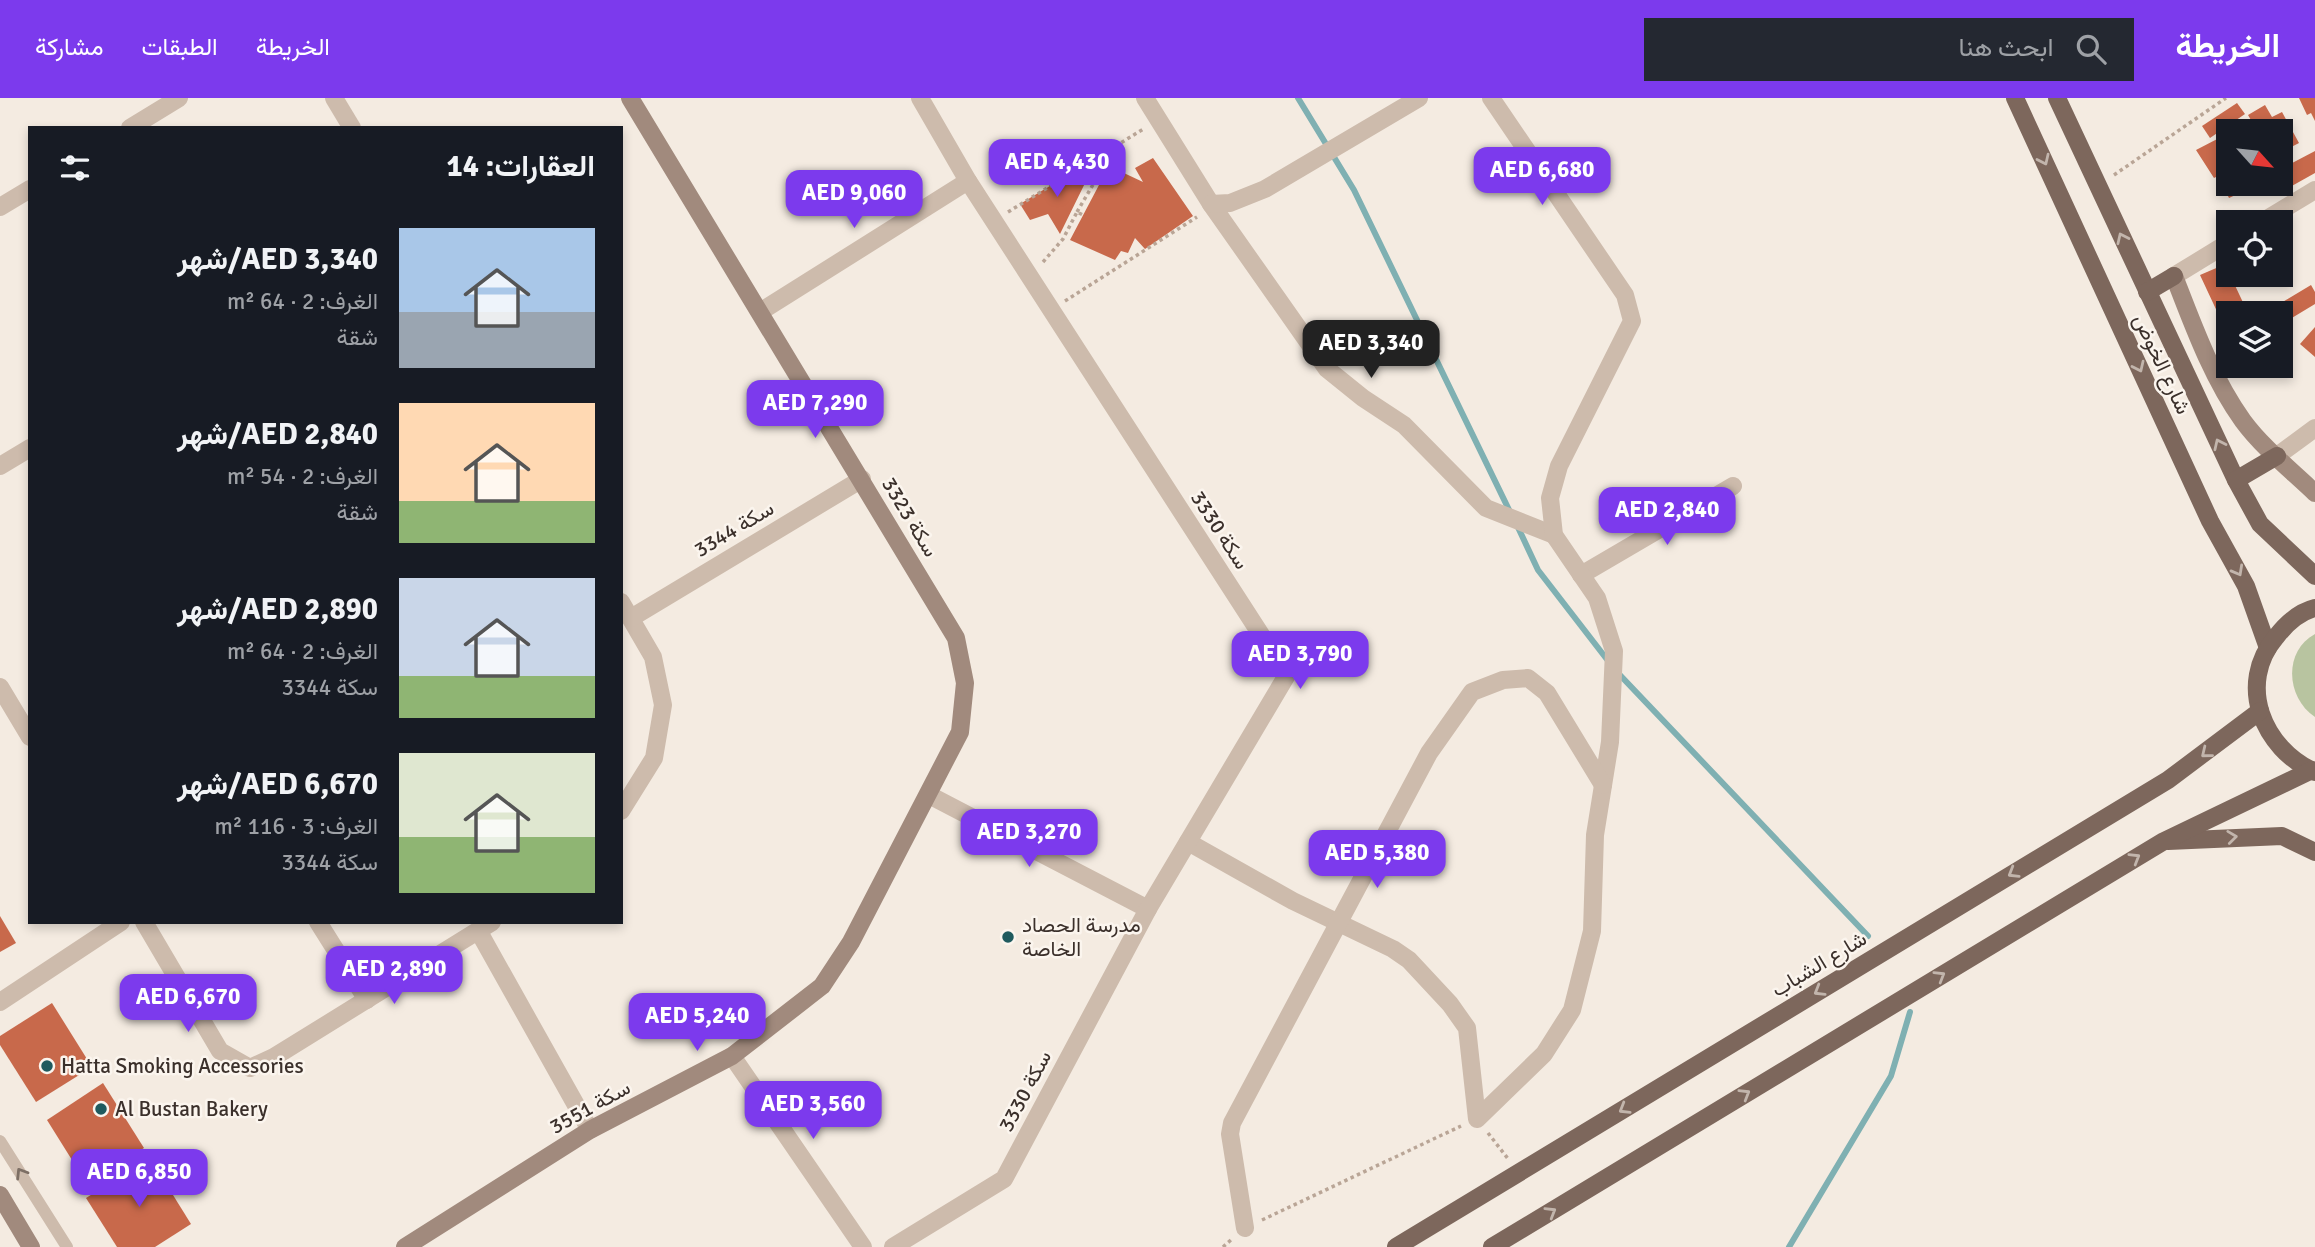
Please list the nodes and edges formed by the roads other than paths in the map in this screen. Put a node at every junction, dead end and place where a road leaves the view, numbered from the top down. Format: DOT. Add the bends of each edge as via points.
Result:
graph roads {
  1 [pos="179,98"];
  2 [pos="334,98"];
  3 [pos="630,98"];
  4 [pos="920,98"];
  5 [pos="1145,98"];
  6 [pos="1419,98"];
  7 [pos="1491,98"];
  8 [pos="2015,98"];
  9 [pos="2057,98"];
  10 [pos="133,126"];
  11 [pos="351,126"];
  12 [pos="968,181"];
  13 [pos="28,190"];
  14 [pos="2315,191"];
  15 [pos="1211,204"];
  16 [pos="0,207"];
  17 [pos="2283,210"];
  18 [pos="2216,250"];
  19 [pos="2174,276"];
  20 [pos="2147,292"];
  21 [pos="760,312"];
  22 [pos="2315,428"];
  23 [pos="28,449"];
  24 [pos="2277,456"];
  25 [pos="0,466"];
  26 [pos="862,479"];
  27 [pos="2236,480"];
  28 [pos="1733,486"];
  29 [pos="2315,493"];
  30 [pos="1554,535"];
  31 [pos="1581,575"];
  32 [pos="2315,576"];
  33 [pos="623,605"];
  34 [pos="2315,608"];
  35 [pos="631,618"];
  36 [pos="2268,648"];
  37 [pos="0,687"];
  38 [pos="2260,711"];
  39 [pos="28,731"];
  40 [pos="2314,771"];
  41 [pos="1603,785"];
  42 [pos="929,795"];
  43 [pos="623,808"];
  44 [pos="2164,841"];
  45 [pos="1188,842"];
  46 [pos="2315,852"];
  47 [pos="1147,909"];
  48 [pos="118,924"];
  49 [pos="145,924"];
  50 [pos="319,924"];
  51 [pos="1335,924"];
  52 [pos="485,927"];
  53 [pos="367,1000"];
  54 [pos="0,1002"];
  55 [pos="732,1056"];
  56 [pos="590,1130"];
  57 [pos="0,1141"];
  58 [pos="2,1202"];
  59 [pos="1245,1228"];
  60 [pos="31,1247"];
  61 [pos="67,1247"];
  62 [pos="405,1247"];
  63 [pos="863,1247"];
  64 [pos="893,1247"];
  65 [pos="1396,1247"];
  66 [pos="1492,1247"];
  1 -- 10 [label="street"];
  2 -- 11 [label="street"];
  3 -- 21 [label="street, سكة 3323"];
  4 -- 12 [label="street, سكة 3330"];
  5 -- 15 [label="street"];
  6 -- 15 [label="street" via="1265,189 1230,203"];
  7 -- 30 [label="street" via="1625,295 1632,321 1559,466 1550,498"];
  8 -- 36 [label="main road, شارع الخوض, one-way" via="2210,521 2246,586"];
  20 -- 9 [label="main road, شارع الخوض, one-way"];
  12 -- 21 [label="street"];
  12 -- 45 [label="street, سكة 3330" via="1287,675"];
  13 -- 16 [label="street"];
  14 -- 17 [label="street"];
  15 -- 30 [label="street" via="1327,369 1404,425 1486,508"];
  18 -- 19 [label="street"];
  19 -- 20 [label="main road"];
  19 -- 24 [label="street" via="2217,379 2243,421"];
  27 -- 20 [label="main road, شارع الخوض, one-way"];
  21 -- 26 [label="street, سكة 3323"];
  22 -- 24 [label="street"];
  23 -- 25 [label="street"];
  24 -- 27 [label="main road"];
  24 -- 29 [label="street"];
  26 -- 35 [label="street, سكة 3344"];
  26 -- 42 [label="street, سكة 3323" via="956,638 961,660 965,682 960,732"];
  27 -- 32 [label="main road, شارع الخوض" via="2260,524"];
  28 -- 31 [label="street"];
  30 -- 31 [label="street"];
  31 -- 41 [label="street" via="1597,598 1614,651"];
  33 -- 35 [label="street"];
  34 -- 36 [label="main road" via="2287,623"];
  35 -- 43 [label="street" via="653,657 663,705 654,758"];
  36 -- 38 [label="main road" via="2259,670 2256,697"];
  37 -- 39 [label="street"];
  38 -- 40 [label="main road" via="2277,747"];
  38 -- 65 [label="main road, شارع الشباب, one-way" via="2168,780"];
  40 -- 44 [label="main road"];
  41 -- 51 [label="street" via="1547,693 1528,678 1503,680 1472,692 1429,753"];
  41 -- 51 [label="street" via="1595,835 1592,931 1572,1010 1544,1054 1477,1119 1466,1028 1450,1004 1409,960"];
  42 -- 47 [label="street"];
  42 -- 55 [label="street, سكة 3551" via="851,942 822,986"];
  44 -- 46 [label="main road, one-way" via="2282,836"];
  66 -- 44 [label="main road, one-way"];
  45 -- 47 [label="street, سكة 3330"];
  45 -- 51 [label="street"];
  47 -- 64 [label="street, سكة 3330" via="1004,1179"];
  48 -- 54 [label="street"];
  49 -- 53 [label="street" via="220,1051 250,1068"];
  50 -- 53 [label="street"];
  51 -- 59 [label="street" via="1232,1123"];
  52 -- 53 [label="street"];
  52 -- 56 [label="street"];
  55 -- 56 [label="street, سكة 3551"];
  55 -- 63 [label="street"];
  56 -- 62 [label="street, سكة 3551"];
  61 -- 57 [label="lane, one-way"];
  58 -- 60 [label="street"];
}
